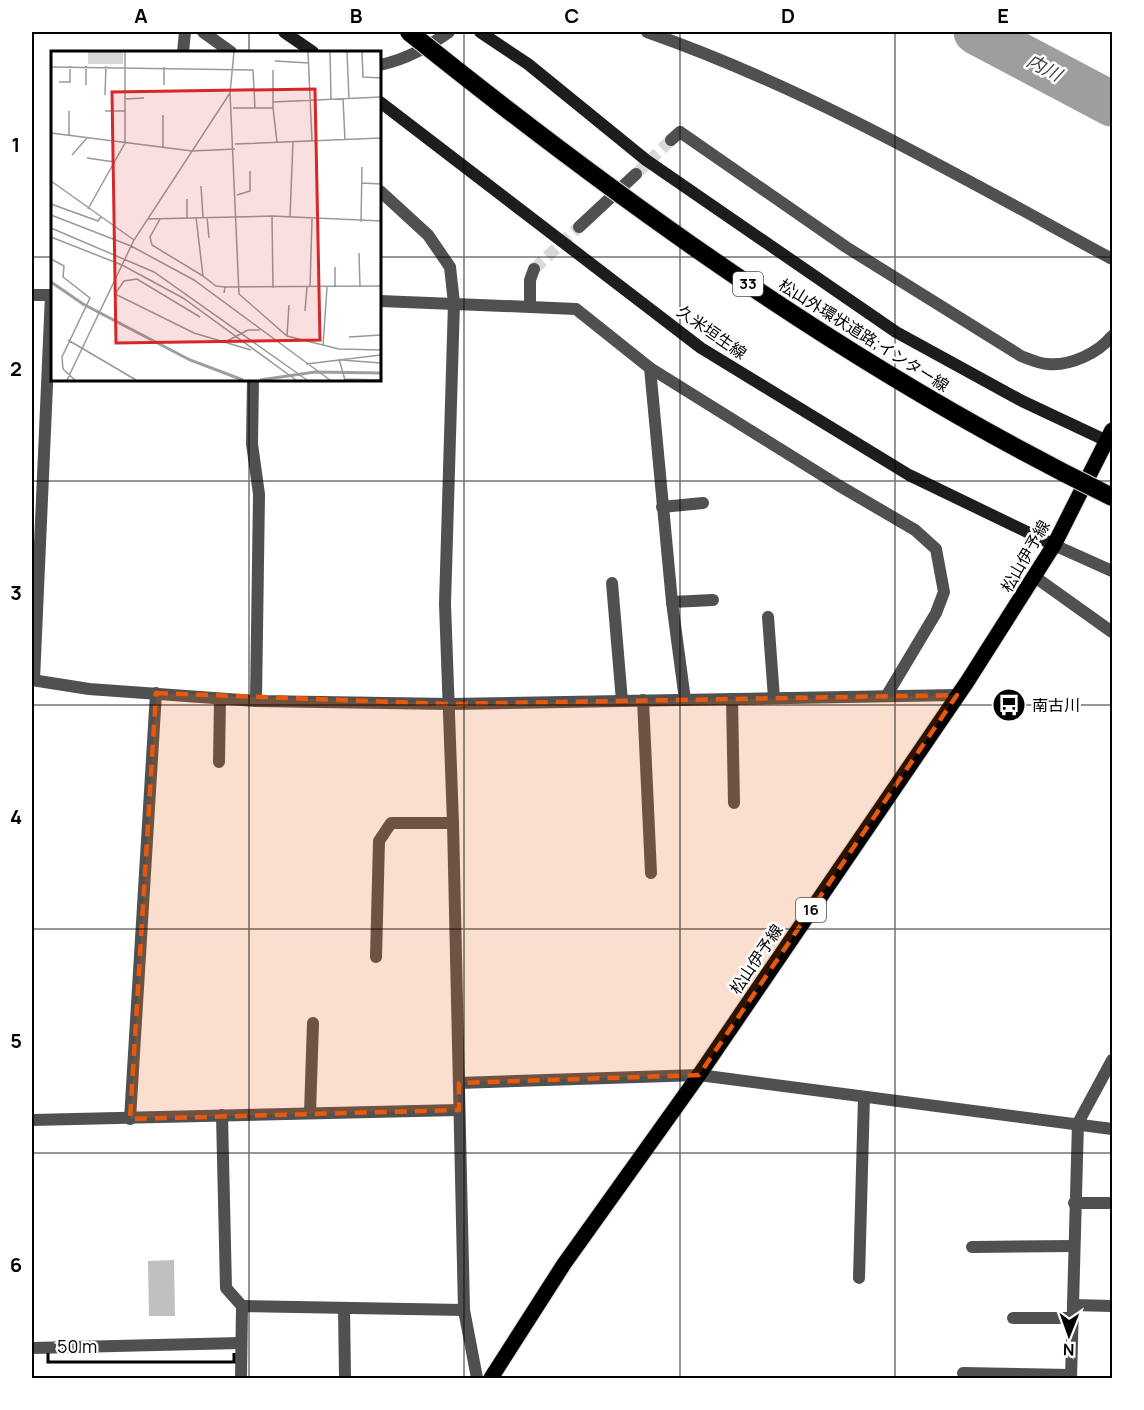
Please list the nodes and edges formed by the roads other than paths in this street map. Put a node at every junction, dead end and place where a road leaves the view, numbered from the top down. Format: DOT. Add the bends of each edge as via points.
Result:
graph roads {
  1 [pos="185,32"];
  2 [pos="203,32"];
  3 [pos="284,32"];
  4 [pos="409,32"];
  5 [pos="449,32"];
  6 [pos="480,32"];
  7 [pos="647,32"];
  8 [pos="183,51"];
  9 [pos="230,51"];
  10 [pos="312,51"];
  11 [pos="381,65"];
  12 [pos="381,103"];
  13 [pos="671,140"];
  14 [pos="636,174"];
  15 [pos="381,192"];
  16 [pos="579,227"];
  17 [pos="1113,259"];
  18 [pos="534,269"];
  19 [pos="32,295"];
  20 [pos="51,295"];
  21 [pos="381,301"];
  22 [pos="454,303"];
  23 [pos="530,307"];
  24 [pos="51,315"];
  25 [pos="1113,336"];
  26 [pos="650,368"];
  27 [pos="253,381"];
  28 [pos="1111,438"];
  29 [pos="1113,496"];
  30 [pos="703,503"];
  31 [pos="662,507"];
  32 [pos="1054,545"];
  33 [pos="1113,570"];
  34 [pos="1035,577"];
  35 [pos="612,583"];
  36 [pos="713,600"];
  37 [pos="672,602"];
  38 [pos="768,616"];
  39 [pos="1113,632"];
  40 [pos="33,680"];
  41 [pos="156,693"];
  42 [pos="887,695"];
  43 [pos="957,695"];
  44 [pos="774,698"];
  45 [pos="220,699"];
  46 [pos="732,699"];
  47 [pos="643,700"];
  48 [pos="685,700"];
  49 [pos="256,701"];
  50 [pos="621,701"];
  51 [pos="450,704"];
  52 [pos="219,762"];
  53 [pos="734,803"];
  54 [pos="453,823"];
  55 [pos="651,873"];
  56 [pos="376,957"];
  57 [pos="313,1023"];
  58 [pos="1113,1060"];
  59 [pos="699,1075"];
  60 [pos="459,1083"];
  61 [pos="864,1097"];
  62 [pos="459,1110"];
  63 [pos="310,1113"];
  64 [pos="222,1115"];
  65 [pos="130,1119"];
  66 [pos="32,1120"];
  67 [pos="1078,1123"];
  68 [pos="1113,1129"];
  69 [pos="1074,1203"];
  70 [pos="1113,1203"];
  71 [pos="1074,1246"];
  72 [pos="972,1247"];
  73 [pos="860,1278"];
  74 [pos="242,1306"];
  75 [pos="1113,1306"];
  76 [pos="344,1308"];
  77 [pos="464,1310"];
  78 [pos="1073,1311"];
  79 [pos="1013,1318"];
  80 [pos="241,1343"];
  81 [pos="32,1348"];
  82 [pos="963,1373"];
  83 [pos="1071,1377"];
  84 [pos="241,1378"];
  85 [pos="345,1378"];
  86 [pos="477,1378"];
  87 [pos="491,1378"];
  1 -- 8 [label="street"];
  2 -- 9 [label="street"];
  3 -- 10 [label="main road"];
  4 -- 29 [label="highway, 松山外環状道路;インター線 / 33, bridge" via="787,312 927,398"];
  5 -- 11 [label="street" via="424,50"];
  6 -- 28 [label="main road" via="528,64 646,160 896,332 1022,401"];
  7 -- 17 [label="street" via="707,52 892,140"];
  12 -- 32 [label="main road, 久米垣生線" via="701,348 909,475"];
  13 -- 25 [label="street" via="680,132 846,247 1021,356 1049,364 1076,360 1097,350"];
  14 -- 16 [label="street"];
  15 -- 22 [label="street" via="428,235 450,267"];
  18 -- 23 [label="street"];
  19 -- 20 [label="street"];
  21 -- 22 [label="street"];
  22 -- 23 [label="street"];
  22 -- 51 [label="street" via="445,604"];
  23 -- 26 [label="street" via="576,309"];
  24 -- 40 [label="street"];
  26 -- 31 [label="street"];
  26 -- 42 [label="street" via="915,530 936,549 944,592 936,613"];
  27 -- 49 [label="street" via="252,444 259,494"];
  28 -- 32 [label="main road, 松山伊予線 / 16"];
  30 -- 31 [label="street"];
  31 -- 37 [label="street"];
  32 -- 33 [label="street"];
  32 -- 34 [label="main road, 松山伊予線 / 16"];
  34 -- 39 [label="street"];
  34 -- 43 [label="main road, 松山伊予線 / 16"];
  35 -- 50 [label="street"];
  36 -- 37 [label="street"];
  37 -- 48 [label="street"];
  38 -- 44 [label="street"];
  40 -- 41 [label="street" via="88,689"];
  41 -- 45 [label="street"];
  41 -- 65 [label="street"];
  42 -- 43 [label="street"];
  42 -- 44 [label="street"];
  43 -- 59 [label="main road, 松山伊予線 / 16"];
  44 -- 46 [label="street"];
  45 -- 49 [label="street"];
  45 -- 52 [label="street"];
  46 -- 48 [label="street"];
  46 -- 53 [label="street"];
  47 -- 48 [label="street"];
  47 -- 50 [label="street"];
  47 -- 55 [label="street"];
  49 -- 51 [label="street"];
  50 -- 51 [label="street"];
  51 -- 54 [label="street"];
  54 -- 56 [label="street" via="391,823 379,841"];
  54 -- 60 [label="street"];
  57 -- 63 [label="street"];
  58 -- 67 [label="street"];
  59 -- 60 [label="street"];
  59 -- 61 [label="street"];
  59 -- 87 [label="main road, 松山伊予線 / 16" via="564,1264"];
  60 -- 62 [label="street"];
  61 -- 67 [label="street"];
  61 -- 73 [label="street"];
  62 -- 63 [label="street"];
  62 -- 77 [label="street"];
  63 -- 64 [label="street"];
  64 -- 65 [label="street"];
  64 -- 74 [label="street" via="226,1288"];
  65 -- 66 [label="street"];
  67 -- 68 [label="street"];
  67 -- 69 [label="street"];
  69 -- 70 [label="street"];
  69 -- 71 [label="street"];
  71 -- 72 [label="street"];
  71 -- 78 [label="street"];
  74 -- 76 [label="street"];
  74 -- 80 [label="street"];
  75 -- 78 [label="street"];
  76 -- 77 [label="street"];
  76 -- 85 [label="street"];
  77 -- 86 [label="street"];
  78 -- 79 [label="street"];
  78 -- 83 [label="street"];
  80 -- 81 [label="street"];
  80 -- 84 [label="street"];
  82 -- 83 [label="street"];
}
